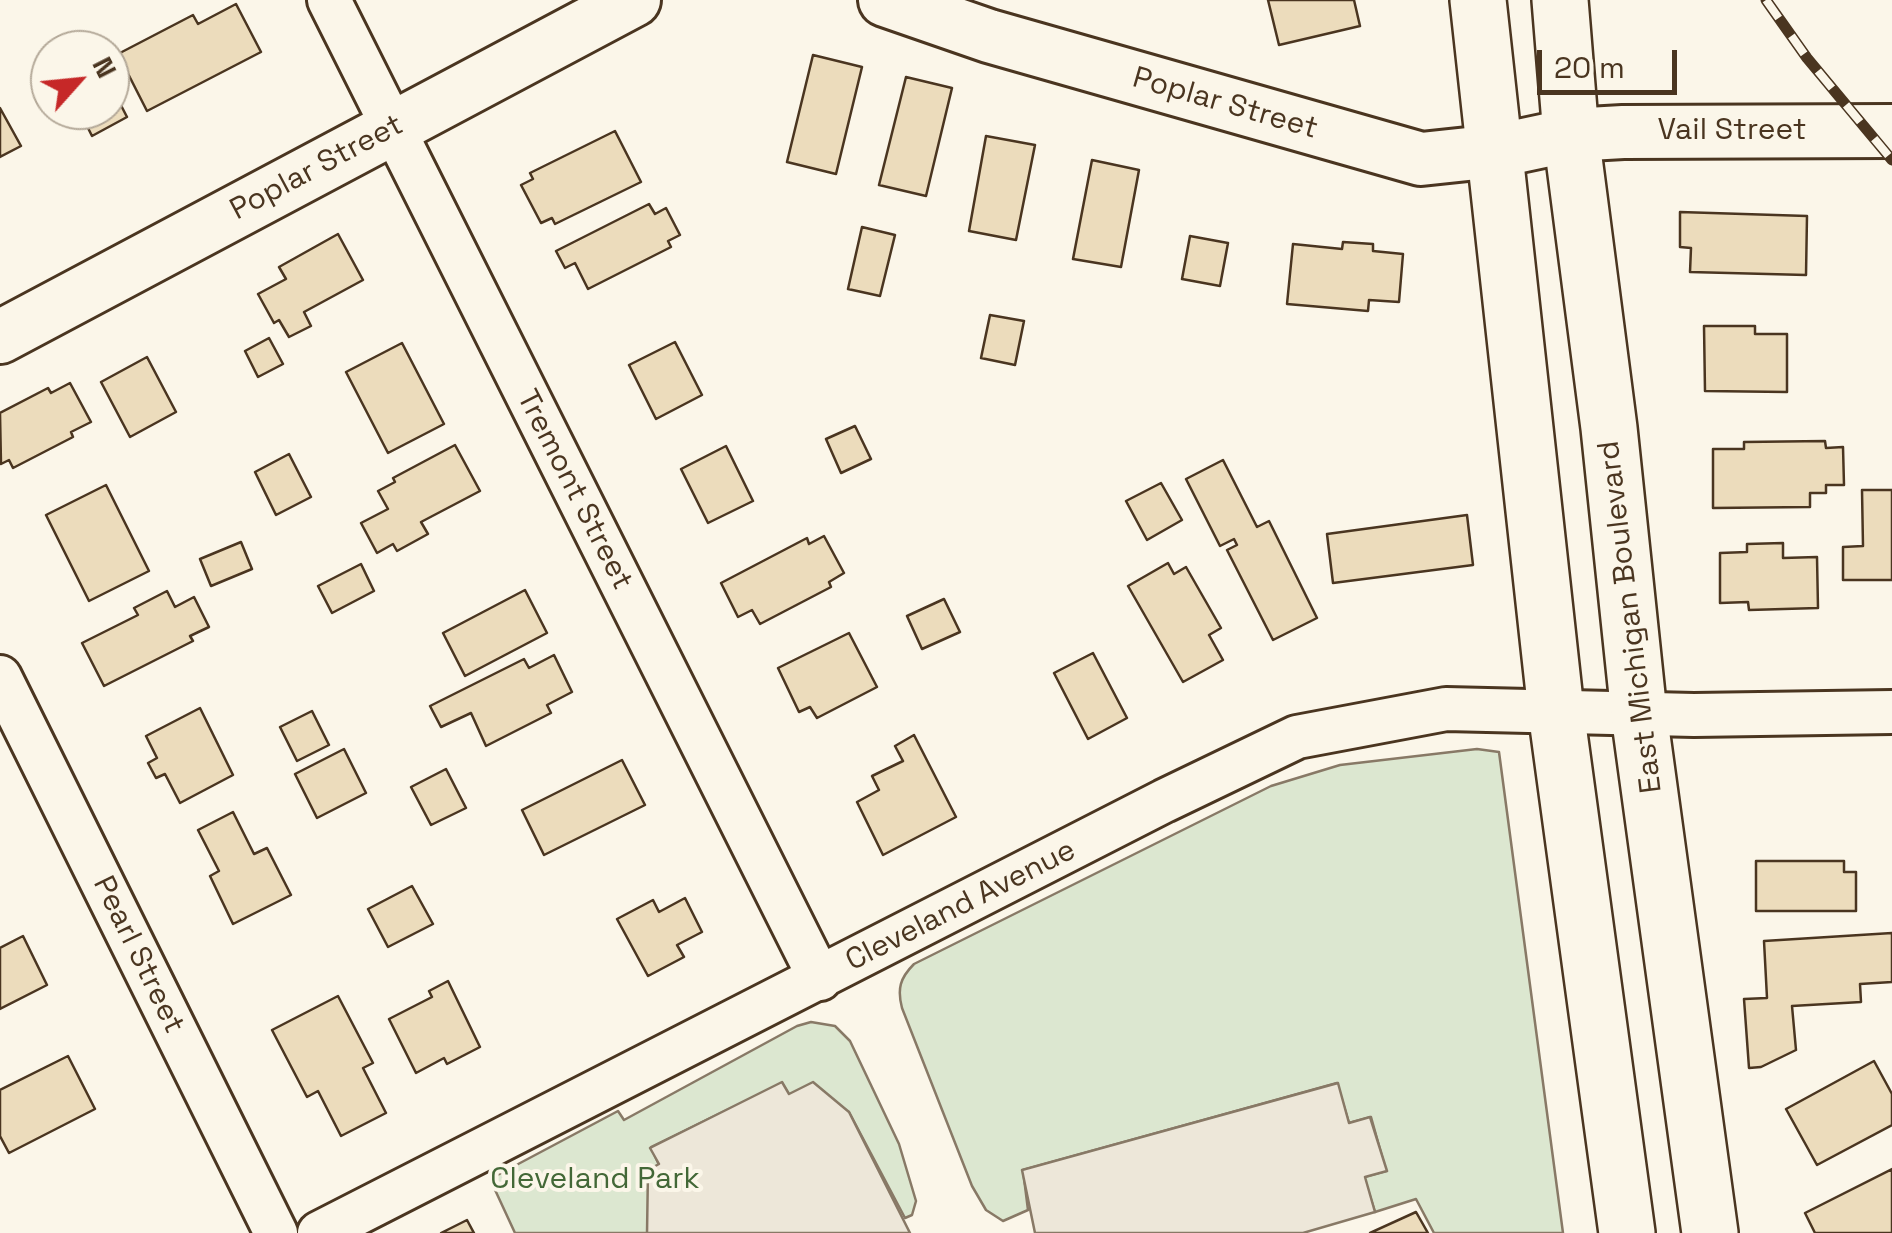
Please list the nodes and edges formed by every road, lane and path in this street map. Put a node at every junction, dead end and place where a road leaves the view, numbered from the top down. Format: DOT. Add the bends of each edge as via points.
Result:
graph roads {
  1 [pos="329,0"];
  2 [pos="634,0"];
  3 [pos="885,0"];
  4 [pos="1478,0"];
  5 [pos="1560,0"];
  6 [pos="985,18"];
  7 [pos="392,129"];
  8 [pos="1892,131"];
  9 [pos="1572,135"];
  10 [pos="1496,150"];
  11 [pos="0,337"];
  12 [pos="0,677"];
  13 [pos="1556,711"];
  14 [pos="1892,712"];
  15 [pos="1639,714"];
  16 [pos="820,979"];
  17 [pos="276,1233"];
  18 [pos="319,1233"];
  19 [pos="1627,1233"];
  20 [pos="1710,1233"];
  1 -- 7 [label="street, Tremont Street"];
  2 -- 7 [label="street, Poplar Street"];
  3 -- 6 [label="street, Poplar Street"];
  4 -- 10 [label="main road"];
  5 -- 9 [label="main road, East Michigan Boulevard"];
  6 -- 10 [label="street, Poplar Street" via="1421,159"];
  7 -- 11 [label="street, Poplar Street"];
  7 -- 16 [label="street, Tremont Street"];
  8 -- 9 [label="street, Vail Street"];
  9 -- 10 [label="street, Poplar Street"];
  9 -- 15 [label="main road, East Michigan Boulevard"];
  10 -- 13 [label="main road"];
  12 -- 17 [label="street, Pearl Street"];
  13 -- 15 [label="street, Cleveland Avenue"];
  13 -- 16 [label="street, Cleveland Avenue" via="1446,709 1297,737"];
  13 -- 19 [label="main road"];
  14 -- 15 [label="street, Cleveland Avenue"];
  15 -- 20 [label="main road, East Michigan Boulevard"];
  16 -- 18 [label="street, Cleveland Avenue"];
}
